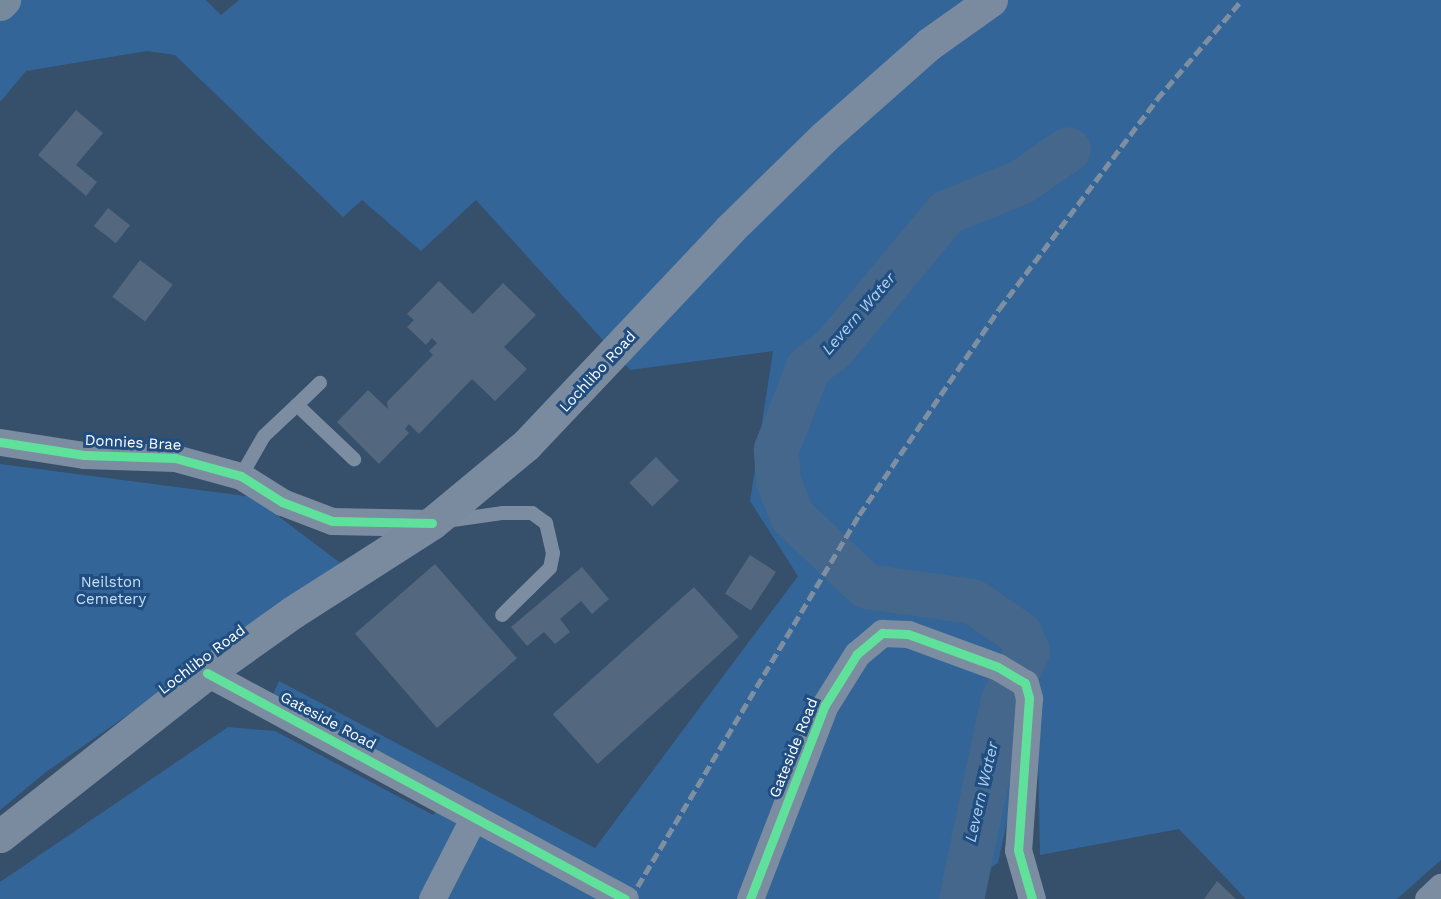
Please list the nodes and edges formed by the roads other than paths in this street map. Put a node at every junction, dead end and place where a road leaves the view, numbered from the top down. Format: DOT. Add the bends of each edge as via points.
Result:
graph roads {
  1 [pos="4,0"];
  2 [pos="991,0"];
  3 [pos="0,4"];
  4 [pos="320,383"];
  5 [pos="297,405"];
  6 [pos="0,442"];
  7 [pos="354,459"];
  8 [pos="241,476"];
  9 [pos="432,523"];
  10 [pos="502,615"];
  11 [pos="207,674"];
  12 [pos="474,817"];
  13 [pos="0,836"];
  14 [pos="1441,887"];
  15 [pos="432,899"];
  16 [pos="625,899"];
  17 [pos="750,899"];
  18 [pos="1032,899"];
  19 [pos="1428,899"];
  1 -- 3 [label="street"];
  2 -- 9 [label="main road, Lochlibo Road" via="929,44 824,137 729,230 534,438"];
  4 -- 5 [label="lane"];
  5 -- 7 [label="lane"];
  5 -- 8 [label="lane" via="264,436"];
  6 -- 8 [label="street, Donnies Brae" via="84,455 175,458"];
  8 -- 9 [label="street, Donnies Brae" via="282,502 332,521"];
  9 -- 10 [label="lane" via="503,513 532,513 546,523 553,553 550,568"];
  9 -- 11 [label="main road, Lochlibo Road" via="293,612"];
  11 -- 12 [label="street, Gateside Road"];
  11 -- 13 [label="main road, Lochlibo Road"];
  12 -- 15 [label="street"];
  12 -- 16 [label="street, Gateside Road"];
  14 -- 19 [label="street"];
  17 -- 18 [label="street, Gateside Road" via="825,705 857,654 882,633 908,634 998,667 1025,682 1029,698 1018,850"];
}
